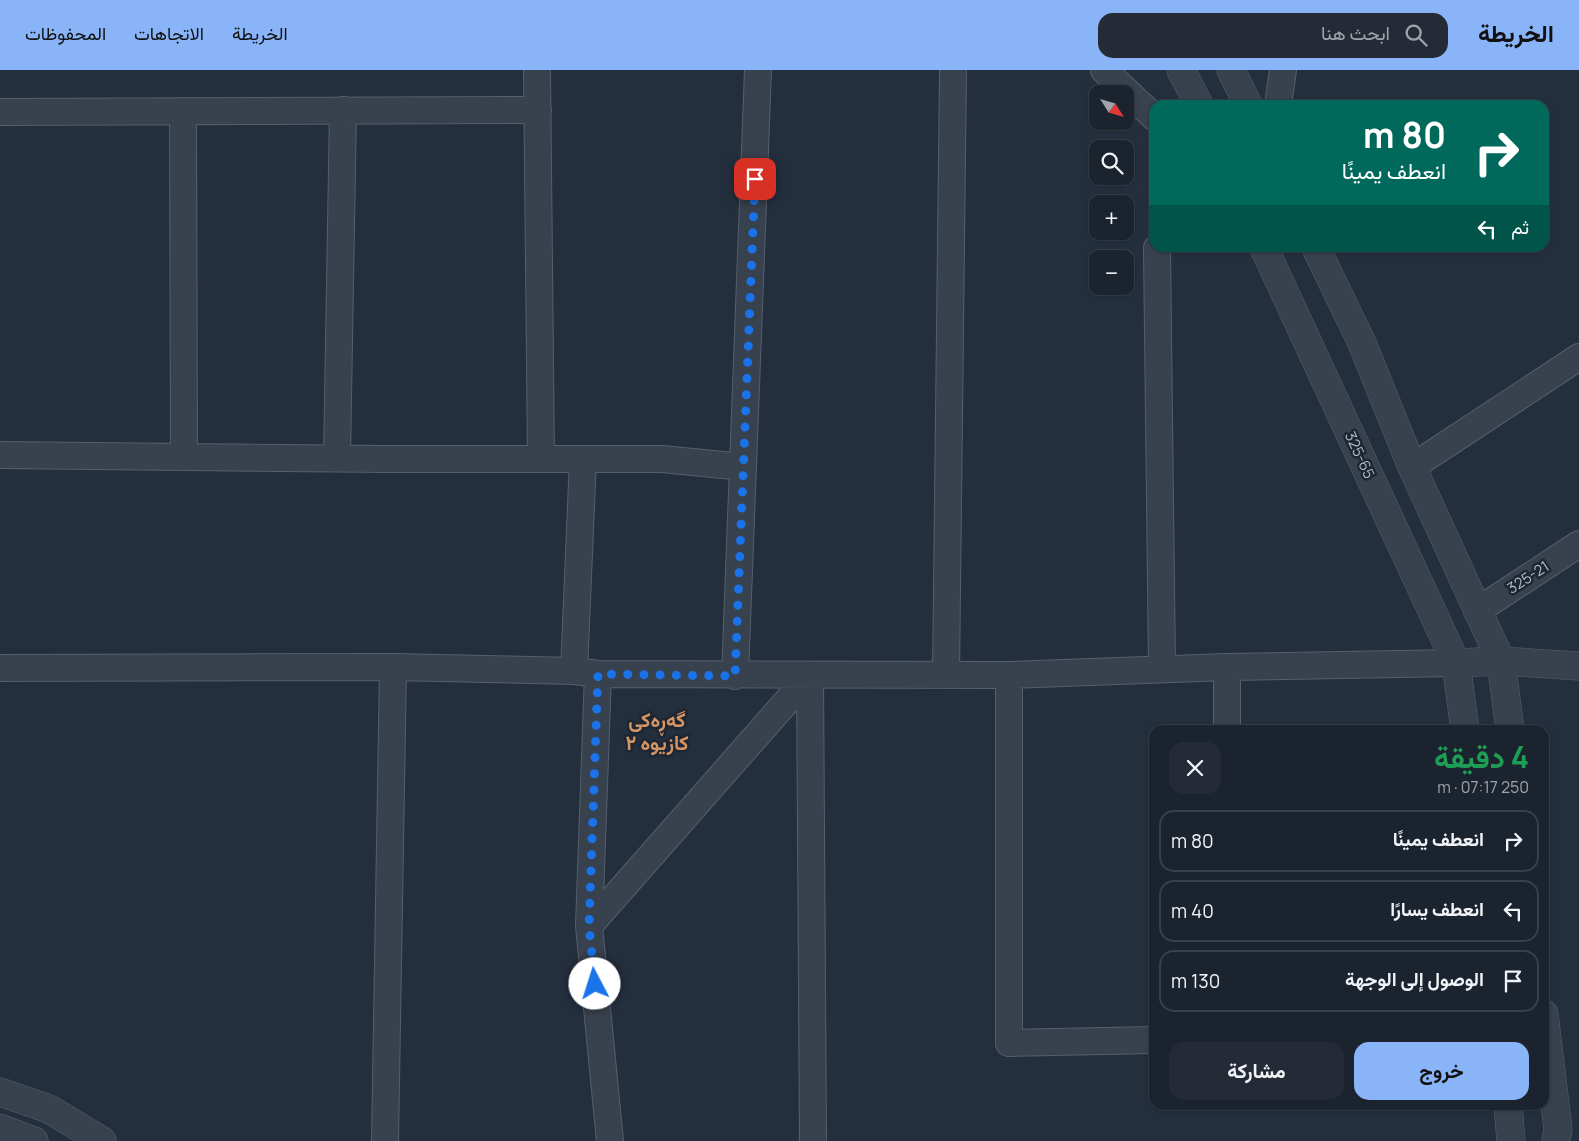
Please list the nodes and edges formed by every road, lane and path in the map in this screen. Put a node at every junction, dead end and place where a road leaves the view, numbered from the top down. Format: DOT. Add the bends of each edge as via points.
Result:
graph roads {
  1 [pos="537,70"];
  2 [pos="758,70"];
  3 [pos="952,70"];
  4 [pos="1104,70"];
  5 [pos="1181,70"];
  6 [pos="1231,70"];
  7 [pos="1283,70"];
  8 [pos="1196,100"];
  9 [pos="1246,100"];
  10 [pos="1279,100"];
  11 [pos="343,110"];
  12 [pos="538,110"];
  13 [pos="183,111"];
  14 [pos="0,112"];
  15 [pos="1149,112"];
  16 [pos="1157,252"];
  17 [pos="1266,252"];
  18 [pos="1318,252"];
  19 [pos="1579,357"];
  20 [pos="0,454"];
  21 [pos="184,456"];
  22 [pos="337,458"];
  23 [pos="541,459"];
  24 [pos="583,459"];
  25 [pos="743,467"];
  26 [pos="1412,467"];
  27 [pos="1579,544"];
  28 [pos="1477,610"];
  29 [pos="1502,661"];
  30 [pos="1456,663"];
  31 [pos="1579,666"];
  32 [pos="393,667"];
  33 [pos="1227,667"];
  34 [pos="0,668"];
  35 [pos="1162,669"];
  36 [pos="586,672"];
  37 [pos="810,675"];
  38 [pos="946,675"];
  39 [pos="1009,675"];
  40 [pos="735,676"];
  41 [pos="1227,725"];
  42 [pos="1464,725"];
  43 [pos="1509,725"];
  44 [pos="589,926"];
  45 [pos="1149,1040"];
  46 [pos="1549,1055"];
  47 [pos="0,1092"];
  48 [pos="1508,1110"];
  49 [pos="0,1128"];
  50 [pos="34,1141"];
  51 [pos="102,1141"];
  52 [pos="386,1141"];
  53 [pos="610,1141"];
  54 [pos="813,1141"];
  55 [pos="1511,1141"];
  56 [pos="1556,1141"];
  1 -- 12 [label="street"];
  2 -- 25 [label="street"];
  3 -- 38 [label="street"];
  4 -- 15 [label="street"];
  5 -- 8 [label="street"];
  6 -- 9 [label="street"];
  7 -- 10 [label="street"];
  11 -- 12 [label="street"];
  11 -- 13 [label="street"];
  11 -- 22 [label="street"];
  12 -- 23 [label="street"];
  13 -- 14 [label="street"];
  13 -- 21 [label="street"];
  16 -- 35 [label="street"];
  17 -- 30 [label="street, 325-65"];
  18 -- 26 [label="street" via="1362,342"];
  19 -- 26 [label="street"];
  20 -- 21 [label="street"];
  21 -- 22 [label="street"];
  22 -- 23 [label="street"];
  23 -- 24 [label="street"];
  24 -- 25 [label="street" via="662,459"];
  24 -- 36 [label="street"];
  25 -- 40 [label="street"];
  26 -- 28 [label="street"];
  27 -- 28 [label="street, 325-21"];
  28 -- 29 [label="street"];
  29 -- 30 [label="street"];
  29 -- 31 [label="street"];
  29 -- 43 [label="street"];
  30 -- 33 [label="street"];
  30 -- 42 [label="street, 325-65"];
  32 -- 34 [label="street"];
  32 -- 36 [label="street"];
  32 -- 52 [label="street"];
  33 -- 35 [label="street"];
  33 -- 41 [label="street"];
  35 -- 39 [label="street"];
  36 -- 40 [label="street"];
  36 -- 44 [label="street"];
  37 -- 38 [label="street"];
  37 -- 40 [label="street"];
  37 -- 44 [label="street"];
  37 -- 54 [label="street"];
  38 -- 39 [label="street"];
  39 -- 45 [label="street" via="1010,1043"];
  44 -- 53 [label="street"];
  46 -- 56 [label="street" via="1558,1129"];
  47 -- 51 [label="street" via="48,1109"];
  48 -- 55 [label="street"];
  49 -- 50 [label="street"];
}
